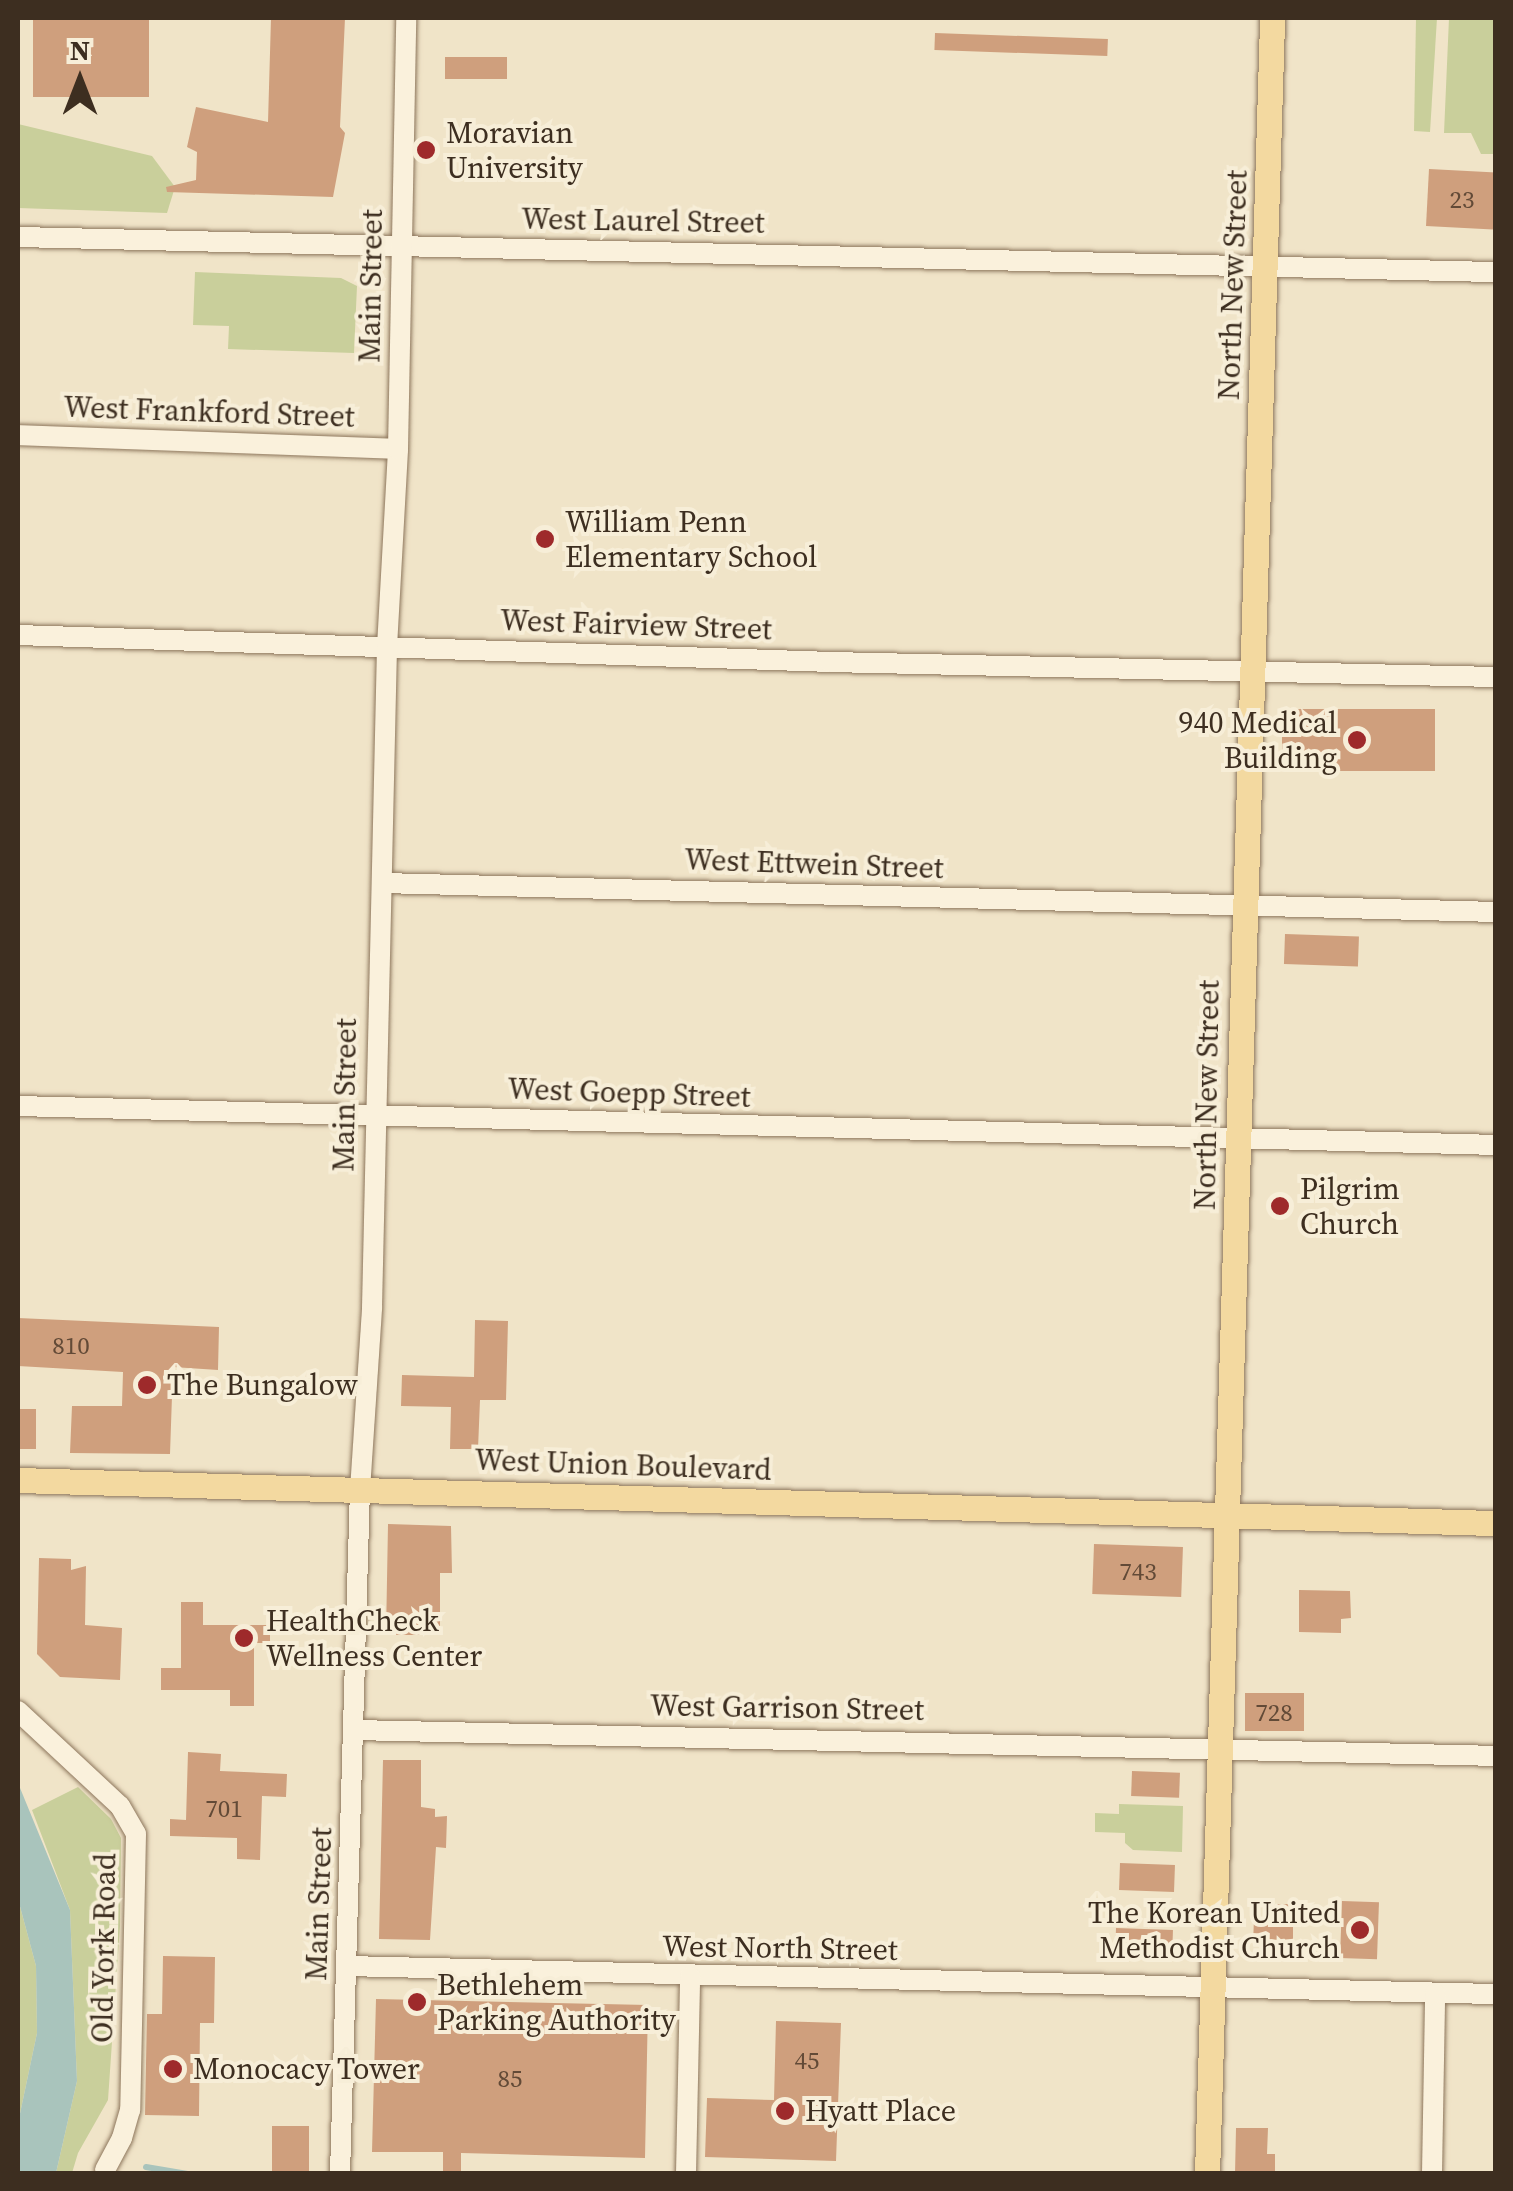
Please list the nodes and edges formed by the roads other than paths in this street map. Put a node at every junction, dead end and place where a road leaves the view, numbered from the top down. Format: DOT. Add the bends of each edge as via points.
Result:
graph roads {
  1 [pos="406,18"];
  2 [pos="1272,18"];
  3 [pos="18,237"];
  4 [pos="402,246"];
  5 [pos="1266,269"];
  6 [pos="1496,272"];
  7 [pos="18,435"];
  8 [pos="398,449"];
  9 [pos="18,635"];
  10 [pos="387,646"];
  11 [pos="1252,672"];
  12 [pos="1496,677"];
  13 [pos="382,883"];
  14 [pos="1244,906"];
  15 [pos="1496,912"];
  16 [pos="18,1106"];
  17 [pos="374,1116"];
  18 [pos="1239,1140"];
  19 [pos="1496,1146"];
  20 [pos="18,1480"];
  21 [pos="360,1490"];
  22 [pos="1227,1516"];
  23 [pos="1496,1523"];
  24 [pos="18,1711"];
  25 [pos="354,1730"];
  26 [pos="1220,1750"];
  27 [pos="1496,1756"];
  28 [pos="347,1966"];
  29 [pos="690,1977"];
  30 [pos="1212,1987"];
  31 [pos="1434,1994"];
  32 [pos="1496,1994"];
  33 [pos="105,2170"];
  34 [pos="340,2174"];
  35 [pos="686,2174"];
  36 [pos="1207,2174"];
  37 [pos="1432,2174"];
  1 -- 4 [label="street, Main Street"];
  2 -- 5 [label="main road, North New Street"];
  3 -- 4 [label="street, West Laurel Street"];
  4 -- 5 [label="street, West Laurel Street"];
  4 -- 8 [label="street, Main Street"];
  5 -- 6 [label="street, West Laurel Street"];
  5 -- 11 [label="main road, North New Street"];
  7 -- 8 [label="street, West Frankford Street"];
  8 -- 10 [label="street, Main Street"];
  9 -- 10 [label="street, West Fairview Street"];
  10 -- 11 [label="street, West Fairview Street"];
  10 -- 13 [label="street, Main Street"];
  11 -- 12 [label="street, West Fairview Street"];
  11 -- 14 [label="main road, North New Street"];
  13 -- 14 [label="street, West Ettwein Street"];
  13 -- 17 [label="street, Main Street"];
  14 -- 15 [label="street, West Ettwein Street"];
  14 -- 18 [label="main road, North New Street"];
  16 -- 17 [label="street, West Goepp Street"];
  17 -- 18 [label="street, West Goepp Street"];
  17 -- 21 [label="street, Main Street" via="372,1308"];
  18 -- 19 [label="street, West Goepp Street"];
  18 -- 22 [label="main road, North New Street"];
  20 -- 21 [label="main road, West Union Boulevard"];
  21 -- 22 [label="main road, West Union Boulevard"];
  21 -- 25 [label="street, Main Street"];
  22 -- 23 [label="main road, West Union Boulevard"];
  22 -- 26 [label="main road, North New Street"];
  24 -- 33 [label="street, Old York Road" via="120,1806 136,1834 130,2110"];
  25 -- 26 [label="street, West Garrison Street"];
  25 -- 28 [label="street, Main Street"];
  26 -- 27 [label="street, West Garrison Street"];
  26 -- 30 [label="main road, North New Street"];
  28 -- 29 [label="street, West North Street"];
  28 -- 34 [label="street, Main Street"];
  29 -- 30 [label="street, West North Street"];
  29 -- 35 [label="street"];
  30 -- 31 [label="street, West North Street"];
  30 -- 36 [label="main road, North New Street"];
  31 -- 32 [label="street, West North Street"];
  31 -- 37 [label="street"];
}
